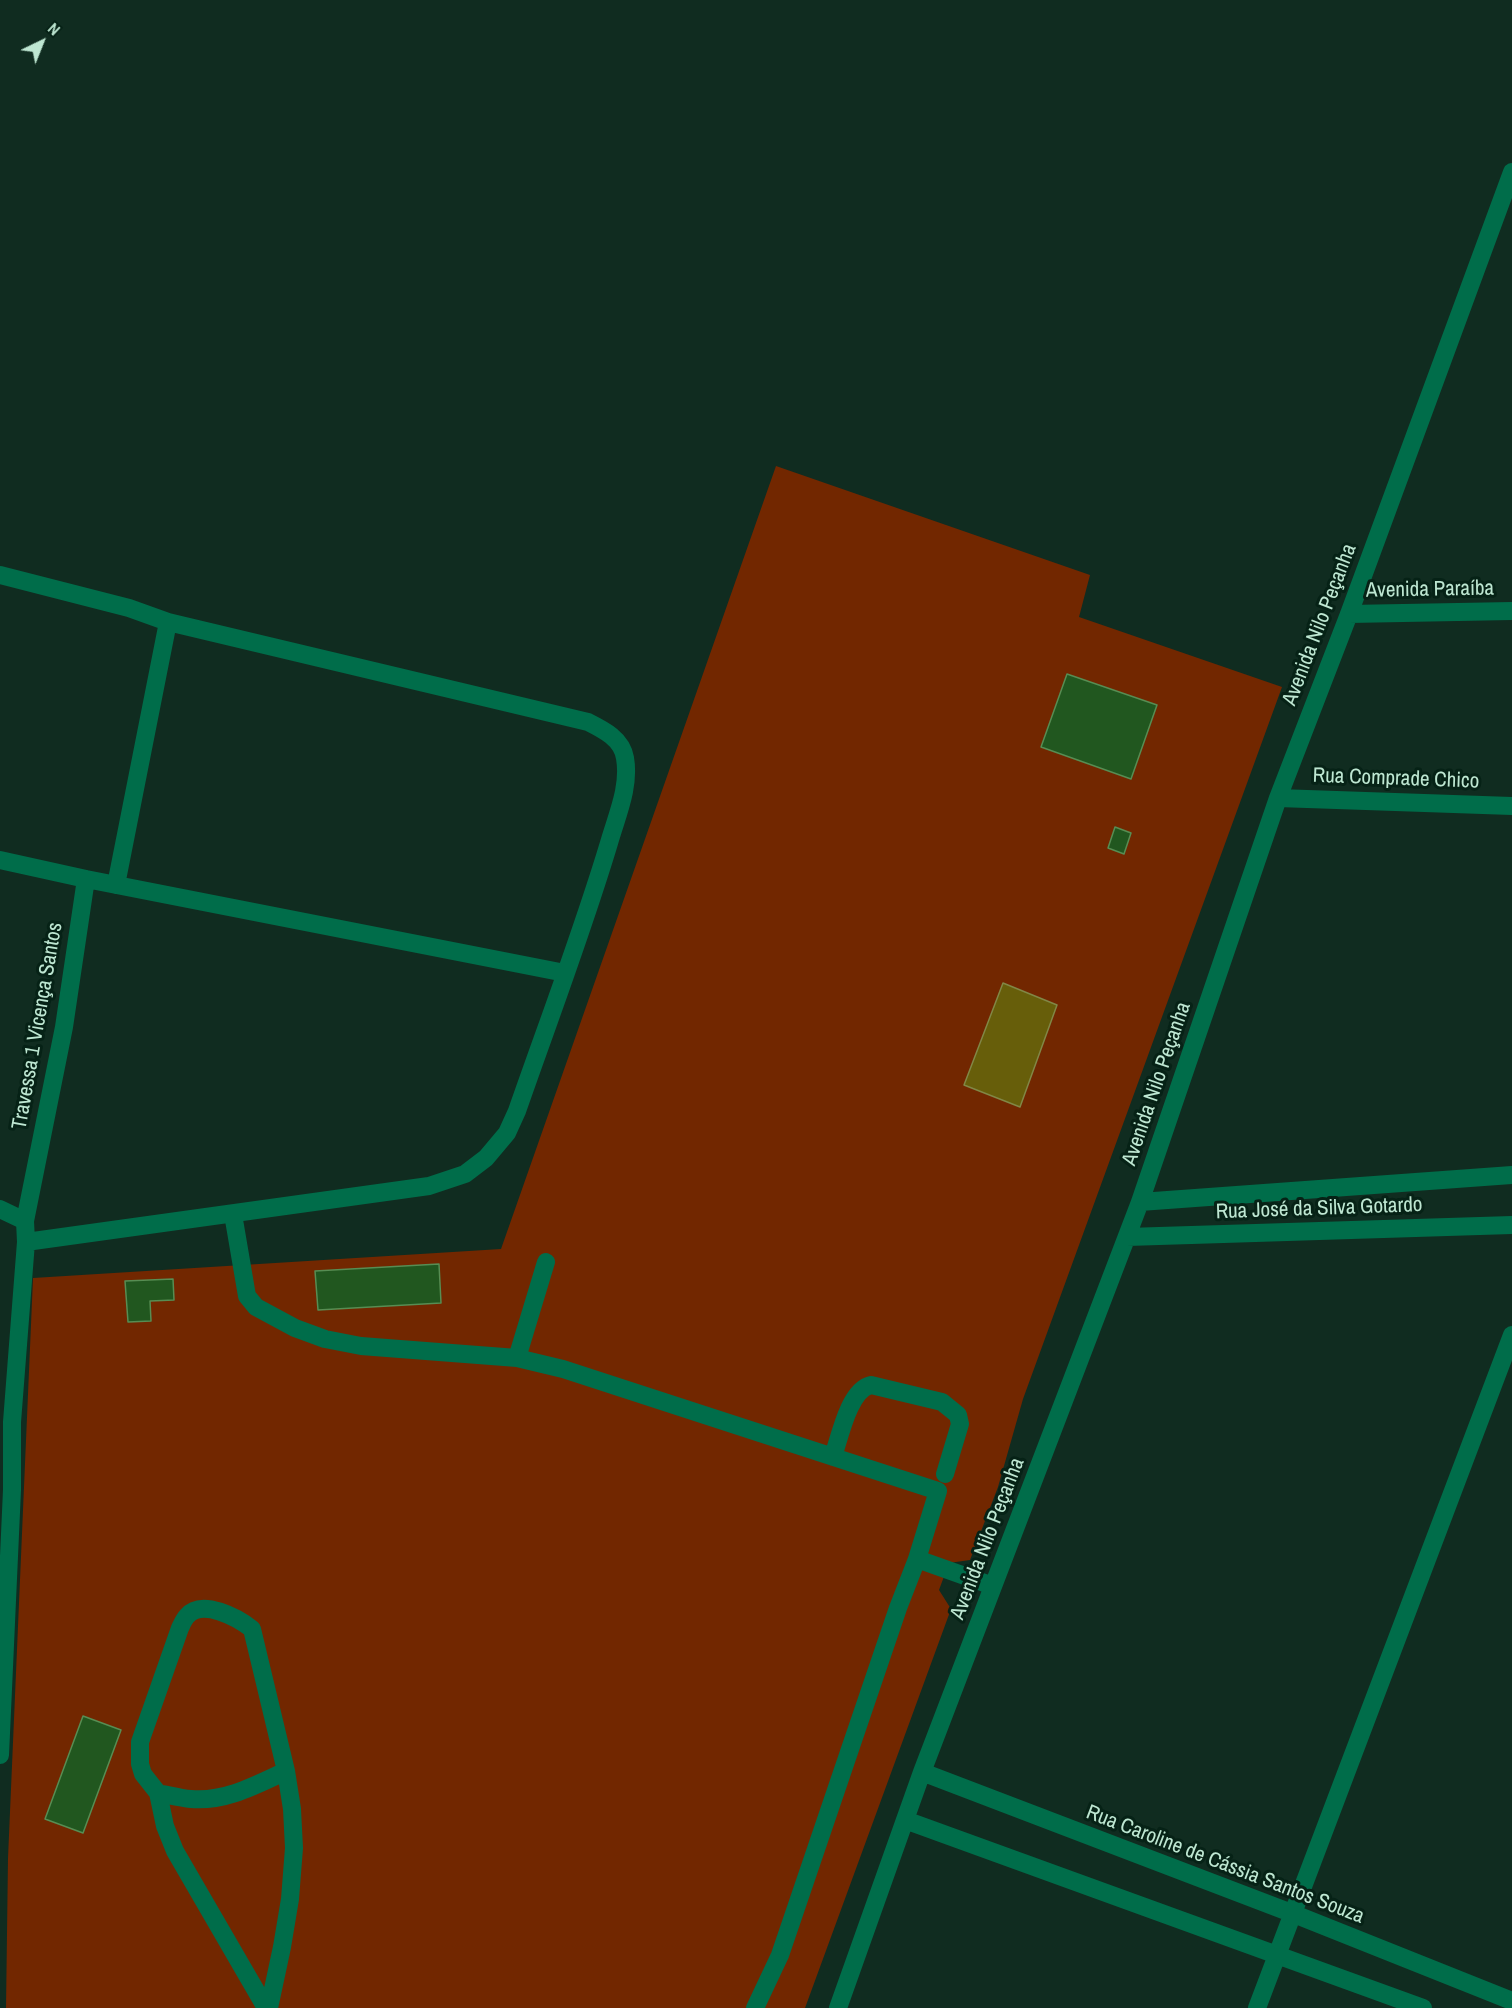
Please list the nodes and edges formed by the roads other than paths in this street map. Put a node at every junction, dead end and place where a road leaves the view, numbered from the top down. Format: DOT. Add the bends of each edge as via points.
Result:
graph roads {
  1 [pos="1512,172"];
  2 [pos="0,575"];
  3 [pos="1512,611"];
  4 [pos="1349,614"];
  5 [pos="168,622"];
  6 [pos="1278,798"];
  7 [pos="1512,806"];
  8 [pos="0,860"];
  9 [pos="86,879"];
  10 [pos="116,885"];
  11 [pos="565,973"];
  12 [pos="1512,1175"];
  13 [pos="1140,1202"];
  14 [pos="0,1209"];
  15 [pos="233,1214"];
  16 [pos="25,1221"];
  17 [pos="1512,1225"];
  18 [pos="1127,1237"];
  19 [pos="26,1242"];
  20 [pos="546,1262"];
  21 [pos="1512,1335"];
  22 [pos="517,1358"];
  23 [pos="833,1457"];
  24 [pos="945,1474"];
  25 [pos="6,1488"];
  26 [pos="918,1559"];
  27 [pos="993,1586"];
  28 [pos="0,1755"];
  29 [pos="286,1771"];
  30 [pos="922,1772"];
  31 [pos="158,1792"];
  32 [pos="905,1820"];
  33 [pos="1294,1914"];
  34 [pos="1278,1954"];
  35 [pos="1512,2001"];
  36 [pos="267,2008"];
  37 [pos="754,2008"];
  38 [pos="838,2008"];
  39 [pos="1257,2008"];
  40 [pos="1423,2008"];
  1 -- 4 [label="street, Avenida Nilo Peçanha"];
  2 -- 5 [label="street"];
  3 -- 4 [label="street, Avenida Paraíba"];
  4 -- 6 [label="street, Avenida Nilo Peçanha"];
  5 -- 10 [label="street"];
  5 -- 11 [label="street" via="588,722 619,742 627,780 598,881"];
  6 -- 7 [label="street, Rua Comprade Chico"];
  6 -- 13 [label="street, Avenida Nilo Peçanha"];
  8 -- 9 [label="street"];
  9 -- 10 [label="street"];
  9 -- 16 [label="street, Travessa 1 Vicença Santos" via="64,1027"];
  10 -- 11 [label="street"];
  11 -- 15 [label="street" via="507,1133 486,1158 465,1174 429,1186"];
  12 -- 13 [label="street, Rua José da Silva Gotardo"];
  13 -- 18 [label="street, Avenida Nilo Peçanha"];
  14 -- 16 [label="street"];
  15 -- 19 [label="street"];
  15 -- 22 [label="street" via="247,1296 256,1307 295,1329 361,1346"];
  16 -- 19 [label="street, Travessa 1 Vicença Santos"];
  17 -- 18 [label="street, Rua José da Silva Gotardo"];
  18 -- 27 [label="street, Avenida Nilo Peçanha"];
  19 -- 25 [label="street, Travessa 1 Vicença Santos"];
  20 -- 22 [label="street"];
  21 -- 33 [label="street"];
  22 -- 23 [label="street" via="669,1402"];
  23 -- 24 [label="street" via="854,1397 871,1384 942,1402 958,1415 960,1424"];
  23 -- 26 [label="street" via="938,1491"];
  25 -- 28 [label="street, Travessa 1 Vicença Santos"];
  26 -- 27 [label="street"];
  26 -- 37 [label="street" via="780,1955"];
  27 -- 30 [label="street, Avenida Nilo Peçanha"];
  29 -- 31 [label="street" via="234,1794 214,1798 191,1799"];
  29 -- 31 [label="street" via="252,1629 226,1613 194,1610 180,1628 140,1742 143,1774"];
  29 -- 36 [label="street" via="294,1848 289,1909"];
  30 -- 32 [label="street, Avenida Nilo Peçanha"];
  30 -- 33 [label="street, Rua Caroline de Cássia Santos Souza"];
  31 -- 36 [label="street" via="175,1851"];
  32 -- 34 [label="street"];
  32 -- 38 [label="street, Avenida Nilo Peçanha"];
  33 -- 34 [label="street"];
  33 -- 35 [label="street, Rua Caroline de Cássia Santos Souza"];
  34 -- 39 [label="street"];
  34 -- 40 [label="street"];
}
